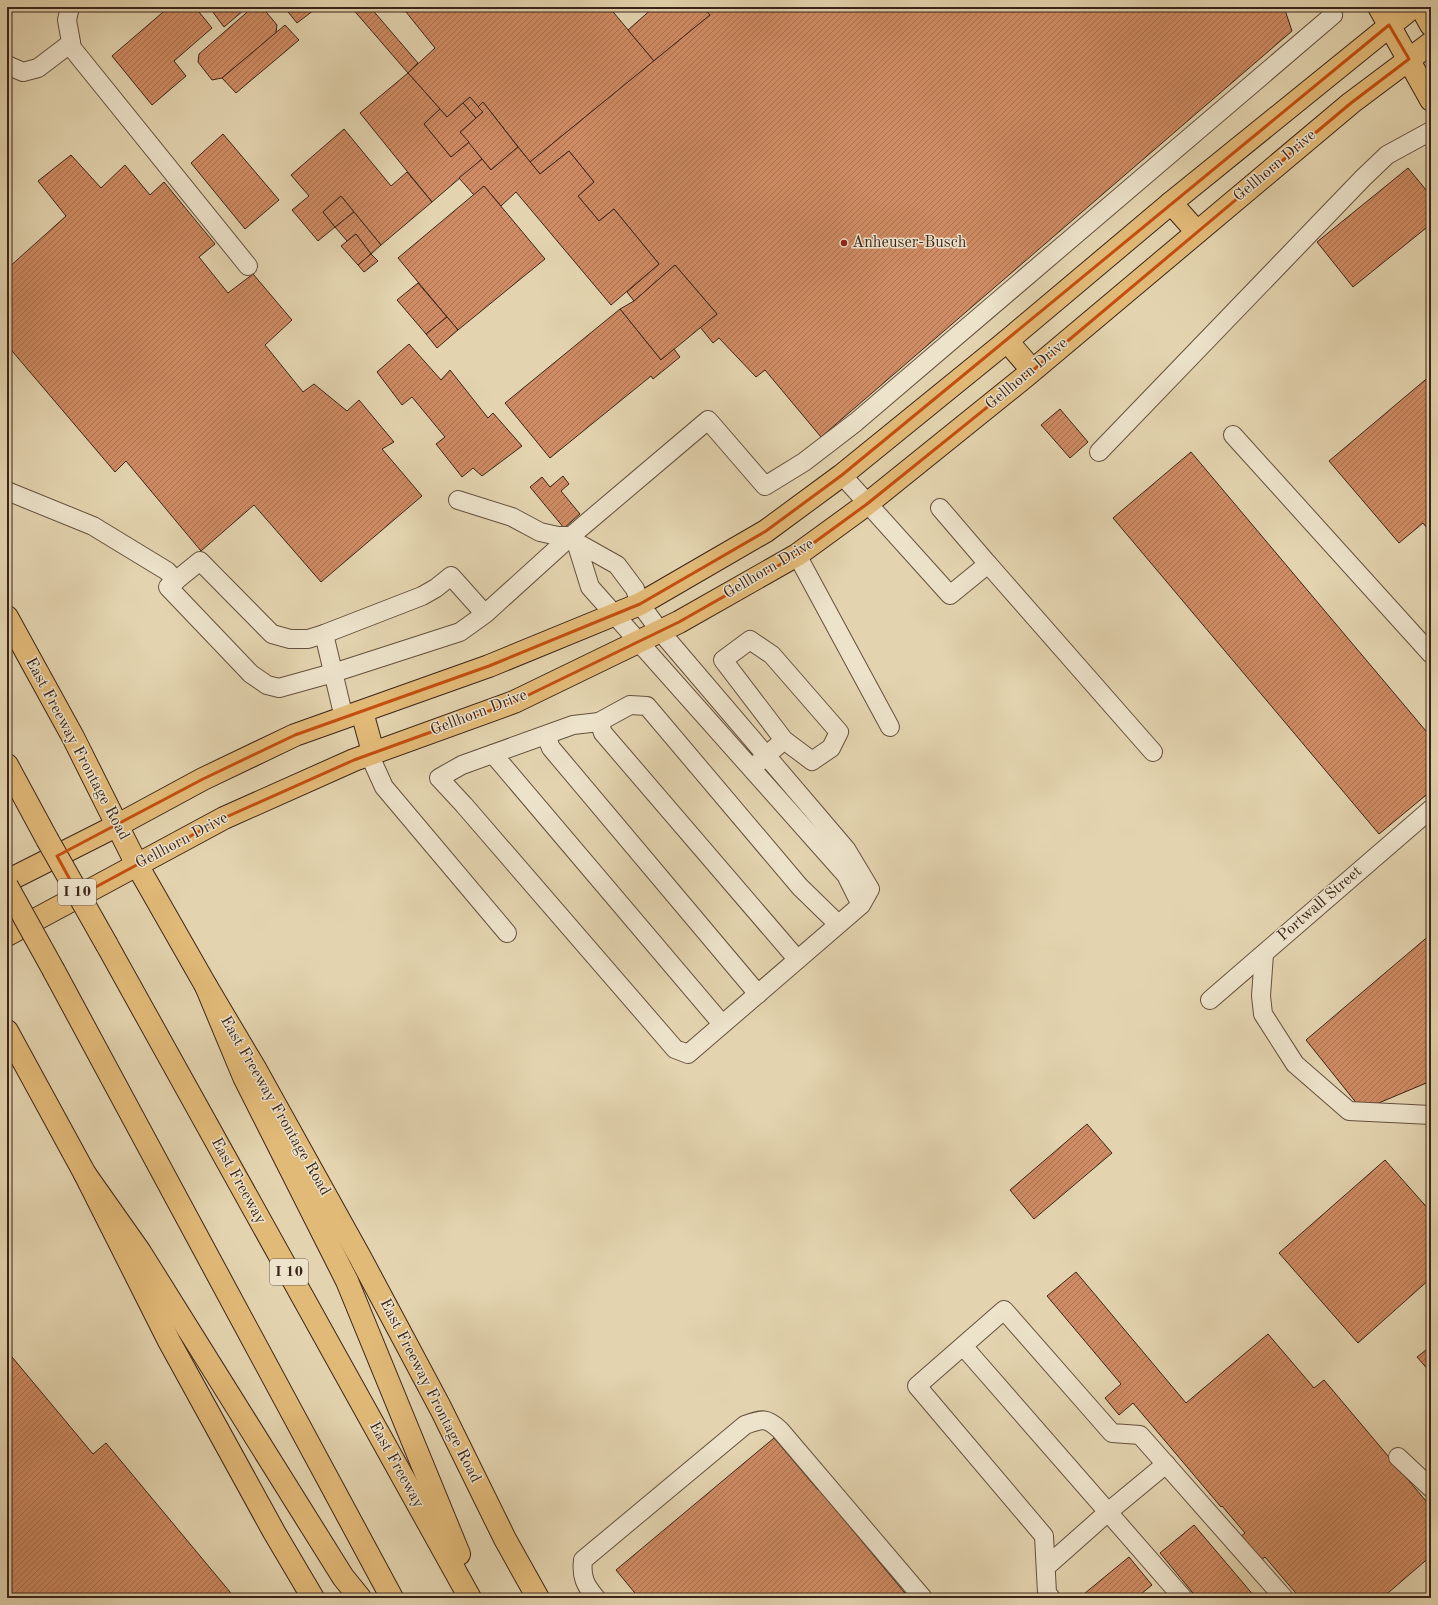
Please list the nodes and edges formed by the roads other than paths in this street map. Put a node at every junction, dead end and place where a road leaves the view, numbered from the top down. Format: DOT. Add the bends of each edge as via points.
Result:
graph roads {
  1 [pos="70,7"];
  2 [pos="1330,7"];
  3 [pos="1413,7"];
  4 [pos="1421,7"];
  5 [pos="1384,16"];
  6 [pos="1431,25"];
  7 [pos="1431,43"];
  8 [pos="71,44"];
  9 [pos="1409,59"];
  10 [pos="7,65"];
  11 [pos="1431,100"];
  12 [pos="1431,131"];
  13 [pos="1171,203"];
  14 [pos="1197,232"];
  15 [pos="248,266"];
  16 [pos="1007,341"];
  17 [pos="1032,370"];
  18 [pos="1233,435"];
  19 [pos="1099,452"];
  20 [pos="842,475"];
  21 [pos="7,491"];
  22 [pos="458,500"];
  23 [pos="867,504"];
  24 [pos="940,508"];
  25 [pos="574,539"];
  26 [pos="797,555"];
  27 [pos="988,564"];
  28 [pos="176,580"];
  29 [pos="640,604"];
  30 [pos="485,614"];
  31 [pos="7,616"];
  32 [pos="616,616"];
  33 [pos="660,631"];
  34 [pos="324,634"];
  35 [pos="639,642"];
  36 [pos="1431,654"];
  37 [pos="333,674"];
  38 [pos="353,715"];
  39 [pos="600,722"];
  40 [pos="890,727"];
  41 [pos="546,736"];
  42 [pos="784,740"];
  43 [pos="1153,752"];
  44 [pos="371,753"];
  45 [pos="493,754"];
  46 [pos="767,756"];
  47 [pos="7,765"];
  48 [pos="747,772"];
  49 [pos="1431,809"];
  50 [pos="118,825"];
  51 [pos="138,865"];
  52 [pos="7,881"];
  53 [pos="7,886"];
  54 [pos="860,905"];
  55 [pos="838,924"];
  56 [pos="507,933"];
  57 [pos="7,935"];
  58 [pos="1264,954"];
  59 [pos="798,959"];
  60 [pos="206,986"];
  61 [pos="758,994"];
  62 [pos="1210,1000"];
  63 [pos="722,1024"];
  64 [pos="7,1031"];
  65 [pos="1431,1115"];
  66 [pos="85,1174"];
  67 [pos="963,1346"];
  68 [pos="1398,1457"];
  69 [pos="1166,1464"];
  70 [pos="1431,1488"];
  71 [pos="1108,1512"];
  72 [pos="1046,1567"];
  73 [pos="313,1598"];
  74 [pos="360,1598"];
  75 [pos="392,1598"];
  76 [pos="470,1598"];
  77 [pos="478,1598"];
  78 [pos="538,1598"];
  79 [pos="596,1598"];
  80 [pos="923,1598"];
  81 [pos="1051,1598"];
  82 [pos="1183,1598"];
  83 [pos="1284,1598"];
  1 -- 8 [label="street" via="67,20"];
  2 -- 25 [label="street" via="1333,15 856,422 804,462 764,486 708,420"];
  3 -- 5 [label="main road"];
  4 -- 6 [label="main road"];
  5 -- 9 [label="main road"];
  5 -- 13 [label="main road"];
  7 -- 9 [label="main road, Gellhorn Drive"];
  8 -- 10 [label="street" via="38,68 23,72"];
  8 -- 15 [label="street"];
  9 -- 11 [label="main road"];
  9 -- 14 [label="main road, Gellhorn Drive" via="1351,102"];
  12 -- 19 [label="street" via="1387,156 1363,178"];
  13 -- 14 [label="main road"];
  13 -- 16 [label="main road"];
  14 -- 17 [label="main road, Gellhorn Drive"];
  16 -- 17 [label="main road"];
  16 -- 20 [label="main road"];
  17 -- 23 [label="main road, Gellhorn Drive"];
  18 -- 36 [label="street"];
  20 -- 23 [label="street"];
  20 -- 29 [label="main road" via="766,531"];
  21 -- 28 [label="street" via="93,526 167,571"];
  22 -- 25 [label="street" via="512,517 540,532"];
  23 -- 26 [label="main road, Gellhorn Drive"];
  23 -- 27 [label="street" via="950,595"];
  24 -- 27 [label="street"];
  25 -- 29 [label="street" via="618,565 635,589"];
  25 -- 30 [label="street"];
  25 -- 32 [label="street" via="590,587"];
  26 -- 33 [label="main road, Gellhorn Drive"];
  26 -- 40 [label="street"];
  27 -- 43 [label="street"];
  28 -- 34 [label="street" via="200,561 272,634 290,639 308,639"];
  28 -- 37 [label="street" via="168,587 251,674 267,685 279,688"];
  29 -- 32 [label="main road"];
  29 -- 33 [label="street"];
  30 -- 34 [label="street" via="451,576 422,596"];
  30 -- 37 [label="street" via="460,632"];
  31 -- 50 [label="main road, East Freeway Frontage Road"];
  32 -- 35 [label="street"];
  32 -- 38 [label="main road" via="489,666"];
  33 -- 35 [label="main road, Gellhorn Drive"];
  33 -- 46 [label="street"];
  34 -- 37 [label="street"];
  35 -- 44 [label="main road, Gellhorn Drive" via="514,702"];
  35 -- 48 [label="street"];
  37 -- 38 [label="street"];
  38 -- 44 [label="main road"];
  38 -- 50 [label="main road" via="295,735 203,779"];
  39 -- 41 [label="street" via="573,725"];
  39 -- 55 [label="street" via="630,705 647,706 800,887"];
  39 -- 59 [label="street" via="603,734"];
  41 -- 45 [label="street"];
  41 -- 61 [label="street" via="551,748"];
  42 -- 42 [label="street" via="723,660 750,640 772,655 839,732 831,748 812,761"];
  42 -- 46 [label="street"];
  44 -- 51 [label="main road, Gellhorn Drive" via="224,818"];
  44 -- 56 [label="street" via="384,788"];
  45 -- 63 [label="street"];
  45 -- 63 [label="street" via="462,765 438,778 675,1049 688,1054"];
  46 -- 48 [label="street"];
  46 -- 54 [label="street" via="846,849 870,889"];
  47 -- 76 [label="main road, East Freeway / I 10, bridge"];
  48 -- 54 [label="street" via="846,875"];
  49 -- 58 [label="street, Portwall Street"];
  50 -- 51 [label="main road, East Freeway Frontage Road"];
  50 -- 52 [label="main road"];
  51 -- 57 [label="main road, Gellhorn Drive"];
  51 -- 60 [label="main road, East Freeway Frontage Road"];
  53 -- 75 [label="main road, bridge"];
  54 -- 55 [label="street"];
  55 -- 59 [label="street"];
  58 -- 62 [label="street, Portwall Street"];
  58 -- 65 [label="street" via="1261,996 1263,1014 1295,1064 1349,1111"];
  59 -- 61 [label="street"];
  60 -- 77 [label="main road" via="244,1077 346,1280"];
  60 -- 78 [label="main road, East Freeway Frontage Road" via="256,1070 360,1258"];
  61 -- 63 [label="street"];
  64 -- 66 [label="main road"];
  66 -- 73 [label="main road" via="169,1341"];
  66 -- 74 [label="main road" via="140,1252 343,1577"];
  67 -- 69 [label="street" via="1004,1310 1112,1433 1140,1435"];
  67 -- 71 [label="street"];
  67 -- 72 [label="street" via="917,1386 1044,1536"];
  68 -- 70 [label="street"];
  69 -- 71 [label="street"];
  69 -- 83 [label="street"];
  71 -- 72 [label="street"];
  71 -- 82 [label="street"];
  72 -- 81 [label="street" via="1047,1593"];
  79 -- 80 [label="street" via="582,1573 583,1560 745,1425 761,1419 771,1422 780,1430"];
}
